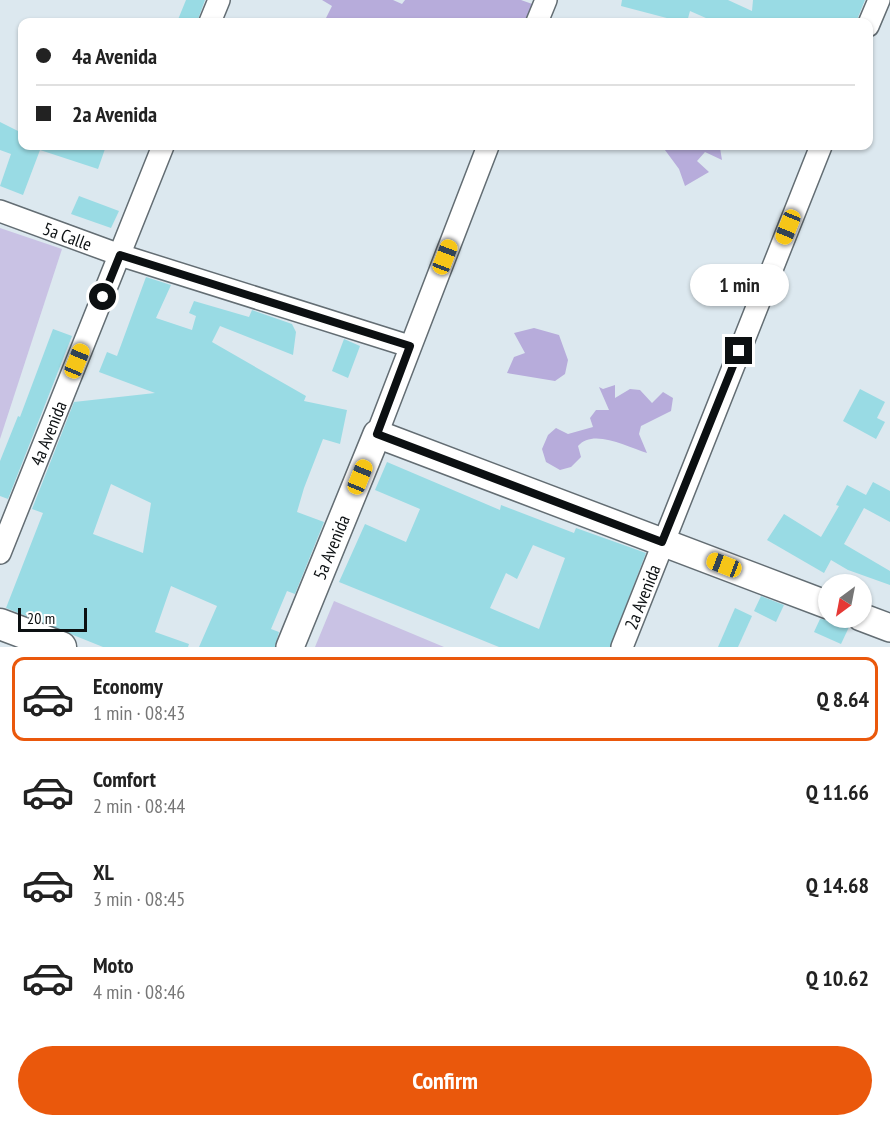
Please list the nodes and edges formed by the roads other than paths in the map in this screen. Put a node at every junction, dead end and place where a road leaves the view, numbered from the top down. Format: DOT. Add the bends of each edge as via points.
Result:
graph roads {
  1 [pos="219,0"];
  2 [pos="546,0"];
  3 [pos="879,0"];
  4 [pos="212,18"];
  5 [pos="539,18"];
  6 [pos="871,18"];
  7 [pos="161,150"];
  8 [pos="486,150"];
  9 [pos="819,150"];
  10 [pos="0,211"];
  11 [pos="120,255"];
  12 [pos="410,346"];
  13 [pos="377,434"];
  14 [pos="662,542"];
  15 [pos="0,553"];
  16 [pos="818,601"];
  17 [pos="872,621"];
  18 [pos="0,624"];
  19 [pos="890,628"];
  20 [pos="61,647"];
  21 [pos="290,647"];
  22 [pos="621,647"];
  1 -- 4 [label="street"];
  2 -- 5 [label="street"];
  3 -- 6 [label="street"];
  7 -- 11 [label="street, 4a Avenida"];
  8 -- 12 [label="street, 5a Avenida"];
  9 -- 14 [label="street, 2a Avenida"];
  10 -- 11 [label="street, 5a Calle"];
  11 -- 12 [label="street, 5a Calle"];
  11 -- 15 [label="street, 4a Avenida"];
  12 -- 13 [label="street, 5a Avenida"];
  13 -- 14 [label="street"];
  13 -- 21 [label="street, 5a Avenida"];
  14 -- 16 [label="street"];
  14 -- 22 [label="street, 2a Avenida"];
  17 -- 19 [label="street"];
  18 -- 20 [label="main road"];
}
